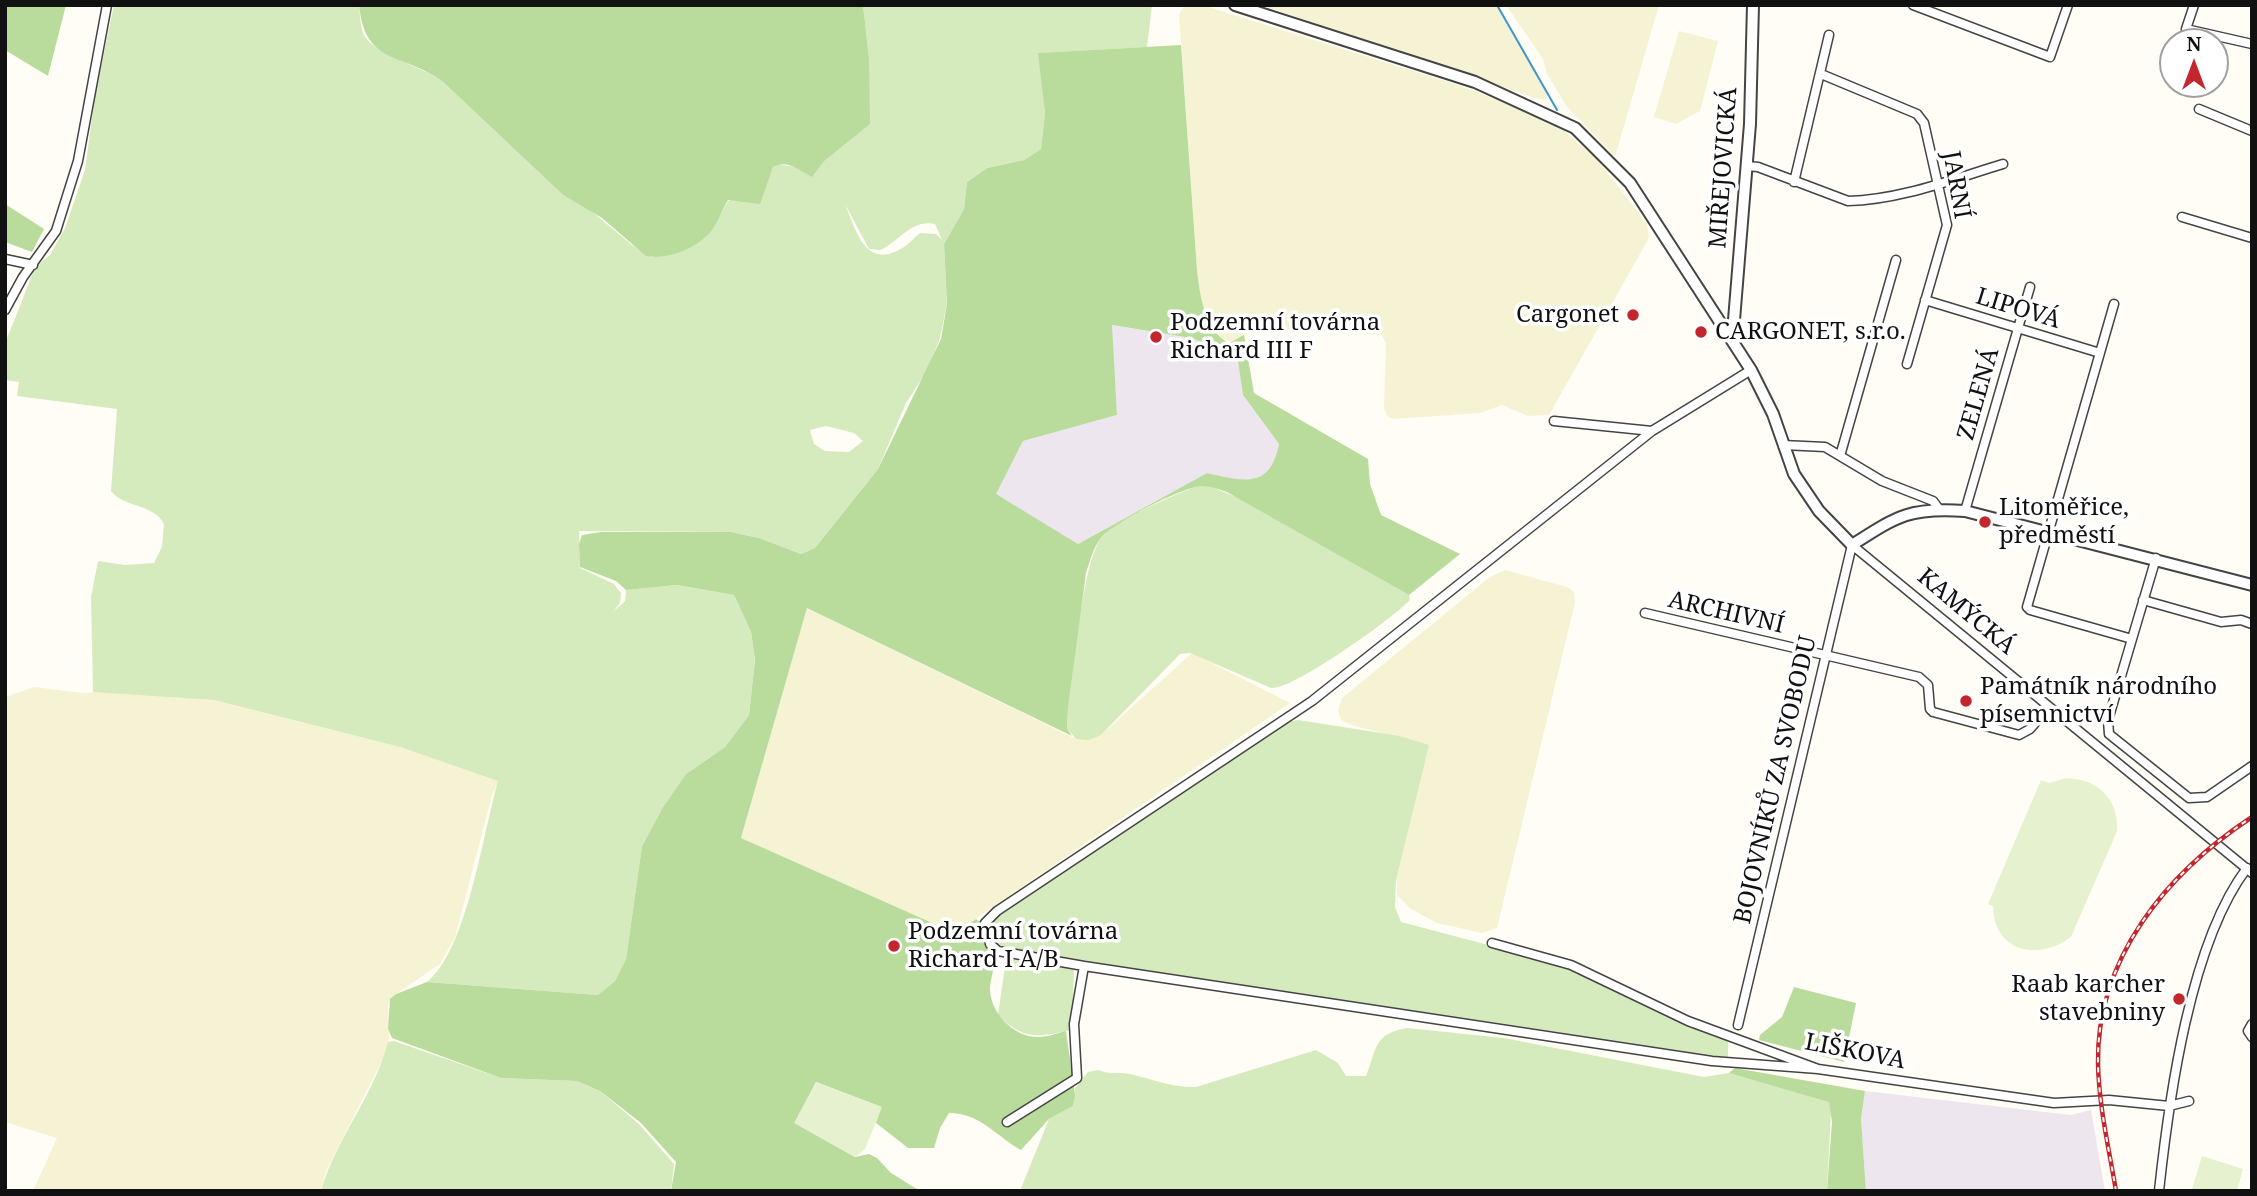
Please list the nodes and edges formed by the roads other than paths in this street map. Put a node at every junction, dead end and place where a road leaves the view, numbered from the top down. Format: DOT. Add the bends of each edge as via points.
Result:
graph roads {
  1 [pos="107,5"];
  2 [pos="1235,5"];
  3 [pos="1753,5"];
  4 [pos="1913,5"];
  5 [pos="2068,5"];
  6 [pos="2194,5"];
  7 [pos="1829,35"];
  8 [pos="2252,44"];
  9 [pos="1821,74"];
  10 [pos="2199,109"];
  11 [pos="2252,131"];
  12 [pos="2003,164"];
  13 [pos="1747,166"];
  14 [pos="1794,182"];
  15 [pos="1938,183"];
  16 [pos="2182,217"];
  17 [pos="2251,235"];
  18 [pos="5,259"];
  19 [pos="1896,260"];
  20 [pos="33,265"];
  21 [pos="2030,287"];
  22 [pos="1925,300"];
  23 [pos="2114,304"];
  24 [pos="5,310"];
  25 [pos="2018,329"];
  26 [pos="1728,332"];
  27 [pos="2100,353"];
  28 [pos="1907,365"];
  29 [pos="1751,370"];
  30 [pos="1553,421"];
  31 [pos="1652,430"];
  32 [pos="1783,445"];
  33 [pos="1840,456"];
  34 [pos="1939,509"];
  35 [pos="1965,511"];
  36 [pos="2047,531"];
  37 [pos="1852,545"];
  38 [pos="2156,558"];
  39 [pos="2252,585"];
  40 [pos="2143,600"];
  41 [pos="1645,613"];
  42 [pos="2252,624"];
  43 [pos="2132,639"];
  44 [pos="1826,656"];
  45 [pos="2049,707"];
  46 [pos="2252,766"];
  47 [pos="2173,785"];
  48 [pos="2162,800"];
  49 [pos="2249,871"];
  50 [pos="1492,943"];
  51 [pos="1084,966"];
  52 [pos="1738,1025"];
  53 [pos="1818,1069"];
  54 [pos="2189,1101"];
  55 [pos="2169,1106"];
  56 [pos="1007,1122"];
  57 [pos="2159,1191"];
  1 -- 20 [label="street" via="78,161 56,231"];
  2 -- 26 [label="street, KAMÝCKÁ" via="1475,82 1575,128 1630,183"];
  3 -- 13 [label="street, MIŘEJOVICKÁ"];
  4 -- 5 [label="street" via="2050,57"];
  6 -- 8 [label="street" via="2186,29"];
  7 -- 9 [label="street"];
  9 -- 14 [label="street"];
  9 -- 15 [label="street, JARNÍ" via="1921,117"];
  10 -- 11 [label="street"];
  12 -- 15 [label="street"];
  13 -- 14 [label="street"];
  13 -- 26 [label="street, MIŘEJOVICKÁ" via="1734,320"];
  14 -- 15 [label="street" via="1848,201"];
  15 -- 22 [label="street, JARNÍ" via="1947,225"];
  16 -- 17 [label="street"];
  18 -- 20 [label="street"];
  19 -- 33 [label="street"];
  20 -- 24 [label="street"];
  21 -- 25 [label="street, ZELENÁ"];
  22 -- 25 [label="street, LIPOVÁ"];
  22 -- 28 [label="street, JARNÍ"];
  23 -- 27 [label="street"];
  25 -- 27 [label="street, LIPOVÁ"];
  25 -- 35 [label="street, ZELENÁ"];
  26 -- 29 [label="street, KAMÝCKÁ"];
  27 -- 36 [label="street"];
  29 -- 31 [label="street"];
  29 -- 32 [label="street, KAMÝCKÁ"];
  30 -- 31 [label="street"];
  31 -- 51 [label="street" via="1312,701 985,923 990,944 998,951"];
  32 -- 33 [label="street" via="1825,447"];
  32 -- 37 [label="street, KAMÝCKÁ" via="1794,474 1819,511"];
  33 -- 34 [label="street" via="1882,481 1933,501"];
  34 -- 35 [label="street"];
  34 -- 37 [label="street" via="1898,516"];
  35 -- 36 [label="street"];
  36 -- 38 [label="street"];
  36 -- 43 [label="street" via="2027,607"];
  37 -- 44 [label="street, BOJOVNÍKŮ ZA SVOBODU"];
  37 -- 45 [label="street, KAMÝCKÁ"];
  38 -- 39 [label="street"];
  38 -- 40 [label="street"];
  40 -- 42 [label="street" via="2221,622"];
  40 -- 43 [label="street"];
  41 -- 44 [label="street, ARCHIVNÍ"];
  43 -- 47 [label="street" via="2107,729 2113,740"];
  44 -- 45 [label="street, ARCHIVNÍ" via="1919,677 1928,685 1933,712 2019,734 2030,729"];
  44 -- 52 [label="street, BOJOVNÍKŮ ZA SVOBODU"];
  45 -- 48 [label="street, KAMÝCKÁ"];
  46 -- 47 [label="street" via="2207,797 2189,798"];
  47 -- 48 [label="street"];
  48 -- 49 [label="street, KAMÝCKÁ"];
  49 -- 55 [label="street, KAMÝCKÁ" via="2228,896 2208,948"];
  50 -- 53 [label="street, LIŠKOVA" via="1572,965 1688,1021"];
  51 -- 53 [label="street" via="1712,1061"];
  51 -- 56 [label="street" via="1074,1024 1077,1078"];
  53 -- 55 [label="street, LIŠKOVA" via="2054,1103 2109,1100"];
  54 -- 55 [label="street, LIŠKOVA"];
  55 -- 57 [label="street, KAMÝCKÁ"];
}
